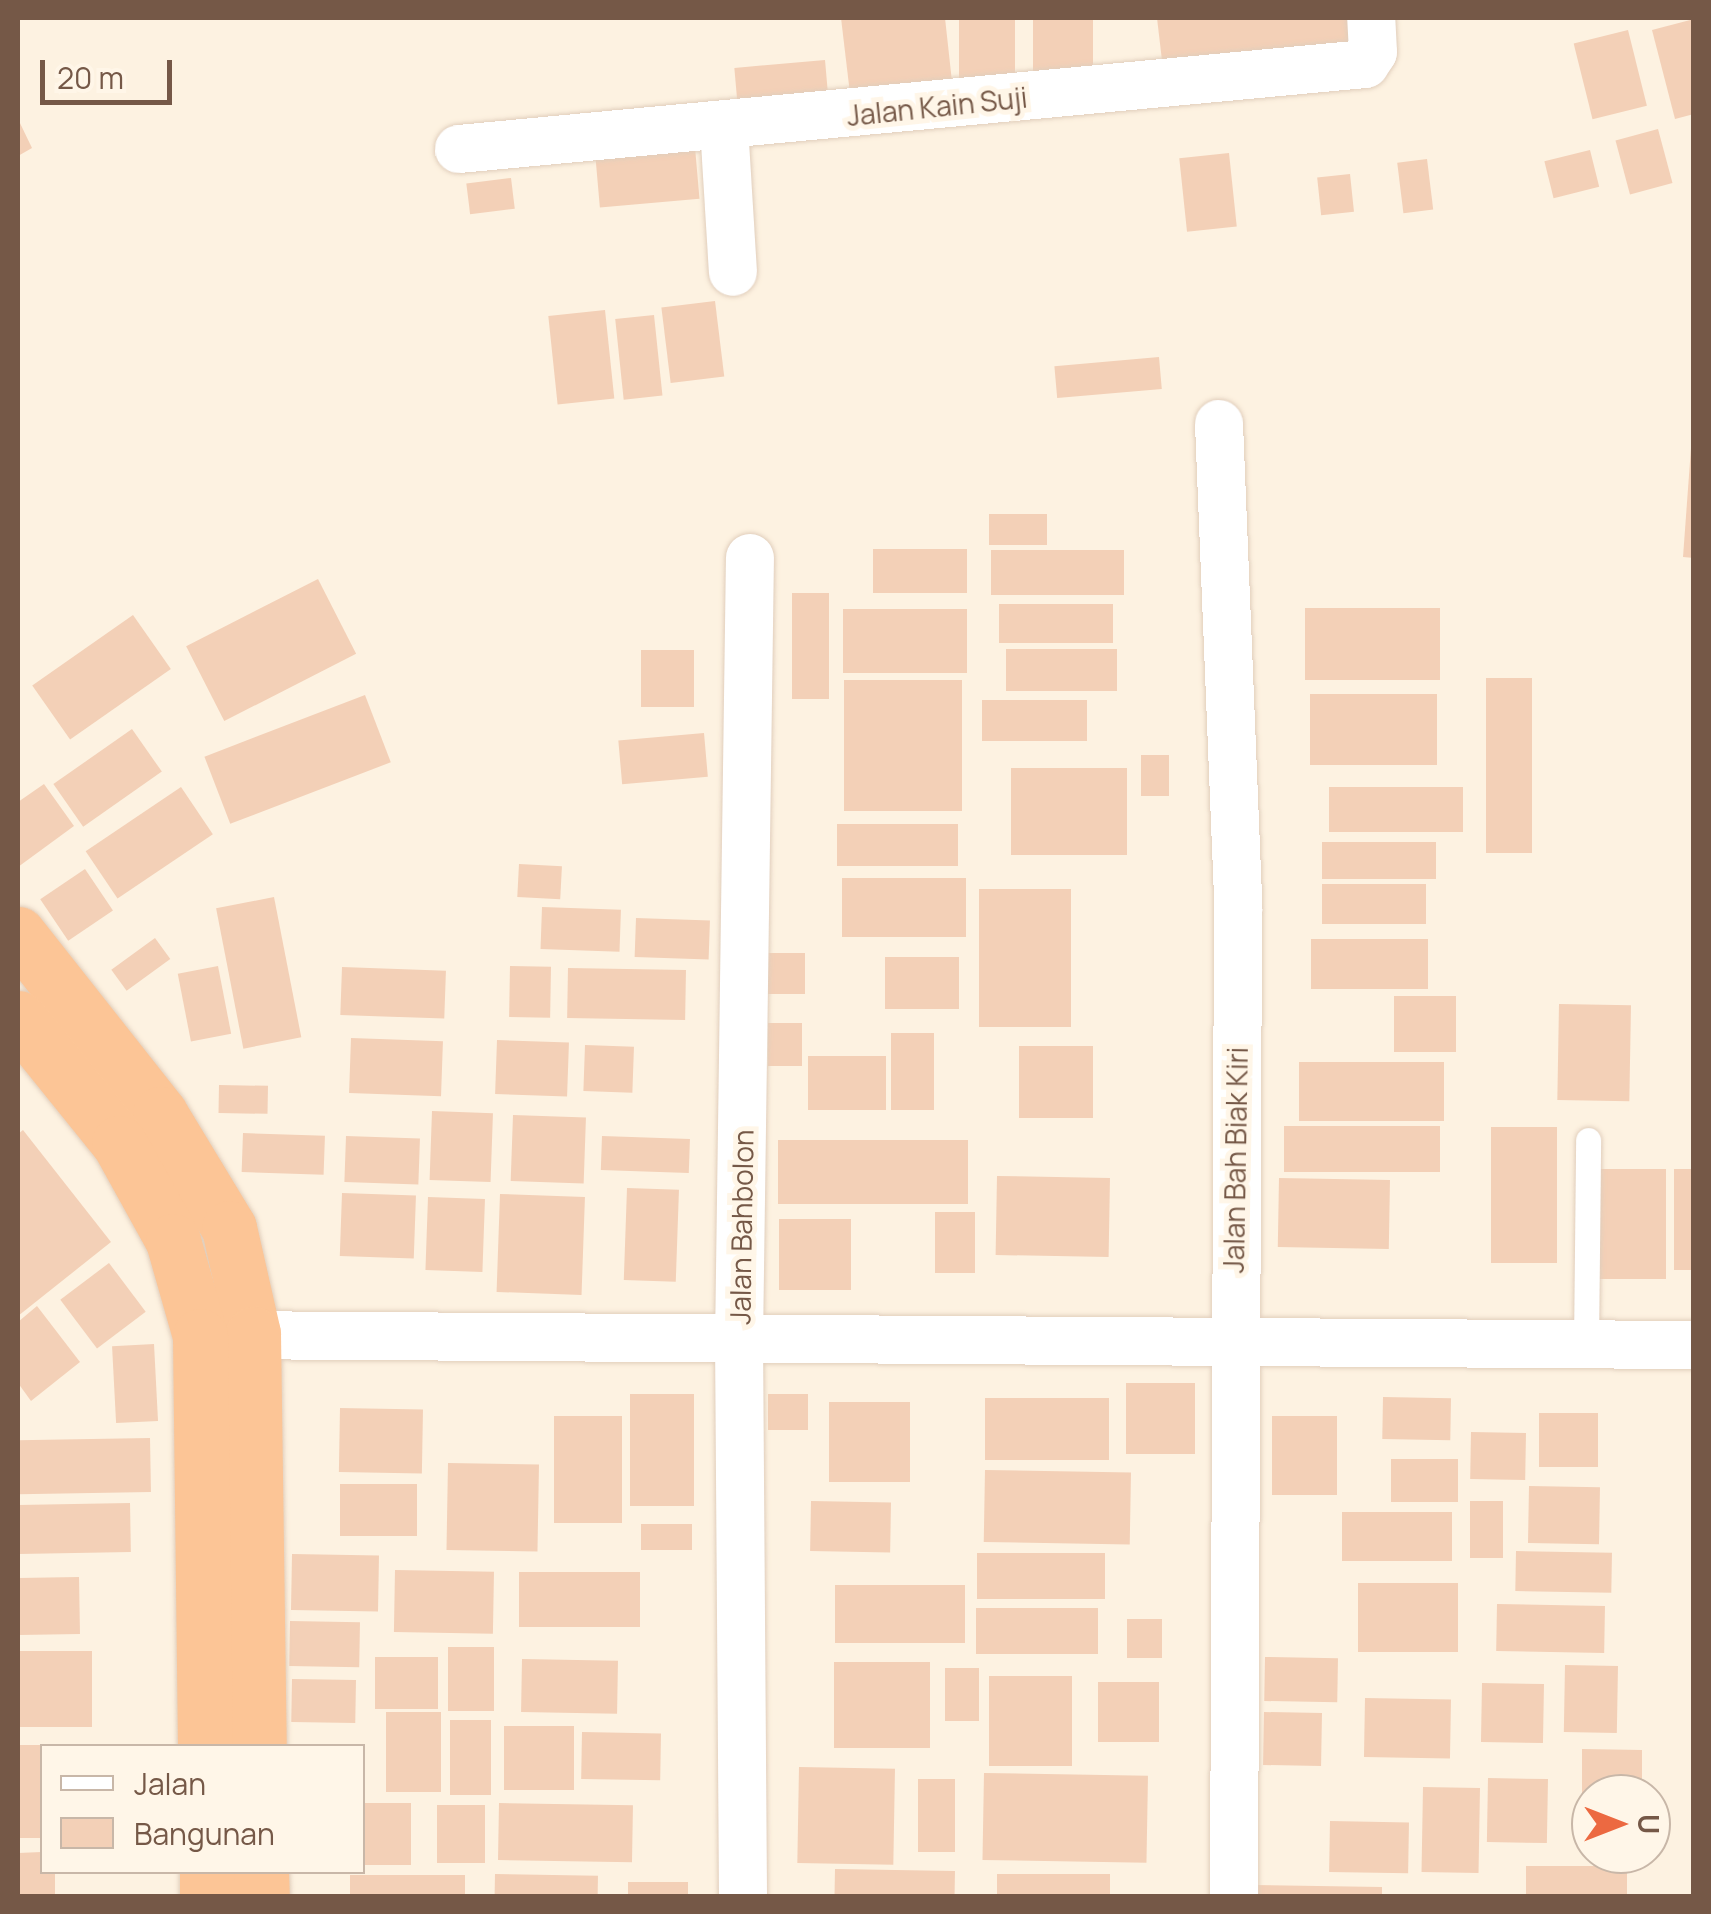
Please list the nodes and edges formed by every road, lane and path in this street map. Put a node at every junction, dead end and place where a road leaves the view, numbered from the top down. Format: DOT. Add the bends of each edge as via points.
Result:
graph roads {
  1 [pos="1371,18"];
  2 [pos="724,126"];
  3 [pos="459,149"];
  4 [pos="732,272"];
  5 [pos="1219,424"];
  6 [pos="750,558"];
  7 [pos="18,934"];
  8 [pos="18,1018"];
  9 [pos="1588,1140"];
  10 [pos="253,1334"];
  11 [pos="200,1336"];
  12 [pos="739,1342"];
  13 [pos="1232,1344"];
  14 [pos="1586,1345"];
  15 [pos="1694,1345"];
  16 [pos="205,1744"];
  17 [pos="259,1744"];
  18 [pos="742,1896"];
  19 [pos="1234,1896"];
  1 -- 2 [label="street, Jalan Kain Suji" via="1373,52 1364,64"];
  2 -- 3 [label="street, Jalan Kain Suji"];
  2 -- 4 [label="street"];
  5 -- 13 [label="street, Jalan Bah Biak Kiri" via="1238,906"];
  6 -- 12 [label="street, Jalan Bahbolon"];
  7 -- 10 [label="highway" via="160,1114 229,1228"];
  8 -- 11 [label="highway" via="119,1143 174,1241"];
  9 -- 14 [label="lane"];
  10 -- 11 [label="street"];
  10 -- 12 [label="street"];
  10 -- 17 [label="highway"];
  11 -- 16 [label="highway"];
  12 -- 13 [label="street"];
  12 -- 18 [label="street, Jalan Bahbolon"];
  13 -- 14 [label="street"];
  13 -- 19 [label="street, Jalan Bah Biak Kiri"];
  14 -- 15 [label="street"];
}
